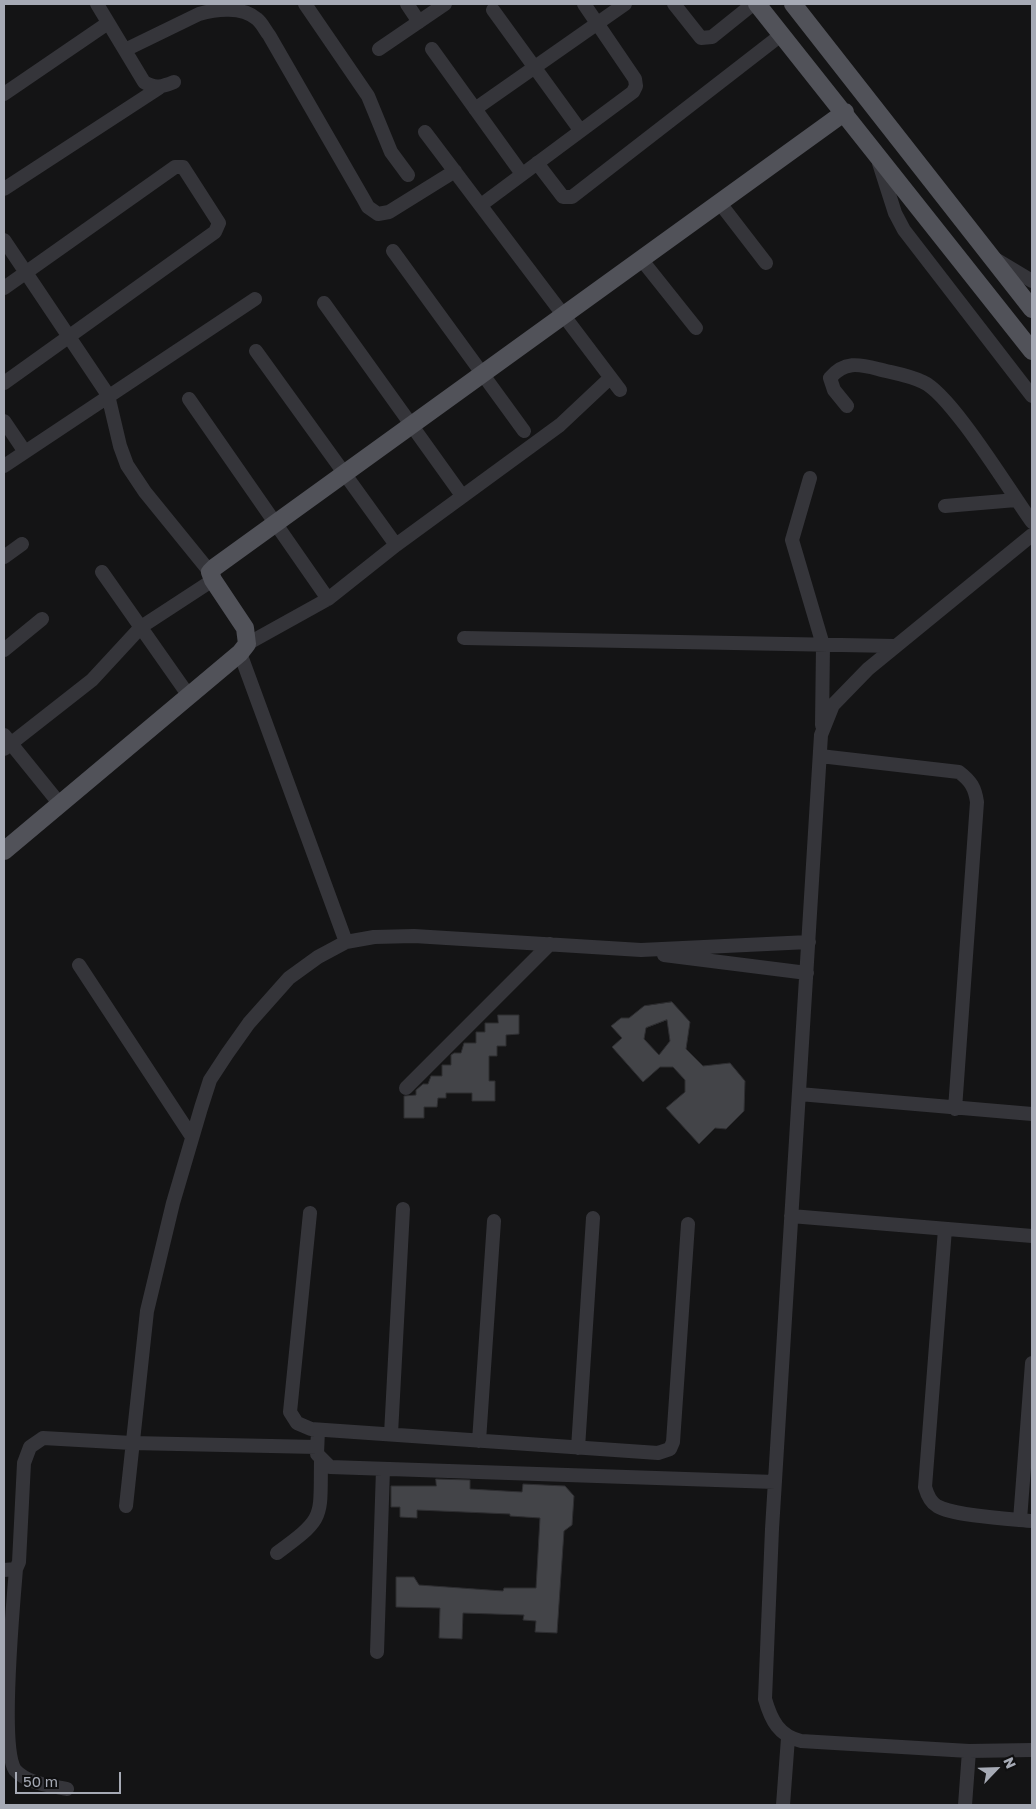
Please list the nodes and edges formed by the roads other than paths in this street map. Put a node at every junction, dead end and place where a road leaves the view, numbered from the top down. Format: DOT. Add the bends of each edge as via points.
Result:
graph roads {
  1 [pos="97,4"];
  2 [pos="305,4"];
  3 [pos="407,4"];
  4 [pos="445,4"];
  5 [pos="584,4"];
  6 [pos="625,4"];
  7 [pos="674,4"];
  8 [pos="753,4"];
  9 [pos="757,4"];
  10 [pos="793,4"];
  11 [pos="493,10"];
  12 [pos="419,22"];
  13 [pos="108,23"];
  14 [pos="597,23"];
  15 [pos="781,34"];
  16 [pos="379,49"];
  17 [pos="432,49"];
  18 [pos="125,50"];
  19 [pos="535,67"];
  20 [pos="174,82"];
  21 [pos="159,88"];
  22 [pos="4,94"];
  23 [pos="475,109"];
  24 [pos="845,112"];
  25 [pos="580,130"];
  26 [pos="425,132"];
  27 [pos="876,152"];
  28 [pos="537,163"];
  29 [pos="455,171"];
  30 [pos="522,174"];
  31 [pos="408,175"];
  32 [pos="4,189"];
  33 [pos="719,202"];
  34 [pos="481,205"];
  35 [pos="4,240"];
  36 [pos="393,251"];
  37 [pos="992,257"];
  38 [pos="641,259"];
  39 [pos="766,263"];
  40 [pos="26,272"];
  41 [pos="1032,281"];
  42 [pos="4,288"];
  43 [pos="255,299"];
  44 [pos="324,303"];
  45 [pos="1027,303"];
  46 [pos="562,316"];
  47 [pos="696,328"];
  48 [pos="69,335"];
  49 [pos="256,351"];
  50 [pos="1032,351"];
  51 [pos="481,373"];
  52 [pos="610,378"];
  53 [pos="4,383"];
  54 [pos="620,390"];
  55 [pos="108,395"];
  56 [pos="1032,396"];
  57 [pos="190,399"];
  58 [pos="847,406"];
  59 [pos="4,421"];
  60 [pos="411,425"];
  61 [pos="524,431"];
  62 [pos="25,452"];
  63 [pos="4,466"];
  64 [pos="344,473"];
  65 [pos="810,478"];
  66 [pos="458,490"];
  67 [pos="1016,500"];
  68 [pos="945,506"];
  69 [pos="1032,522"];
  70 [pos="275,523"];
  71 [pos="1032,536"];
  72 [pos="22,544"];
  73 [pos="396,545"];
  74 [pos="4,557"];
  75 [pos="102,572"];
  76 [pos="212,576"];
  77 [pos="328,600"];
  78 [pos="42,619"];
  79 [pos="141,627"];
  80 [pos="464,638"];
  81 [pos="823,645"];
  82 [pos="895,646"];
  83 [pos="244,649"];
  84 [pos="4,650"];
  85 [pos="189,696"];
  86 [pos="821,735"];
  87 [pos="6,742"];
  88 [pos="820,756"];
  89 [pos="59,803"];
  90 [pos="4,852"];
  91 [pos="346,942"];
  92 [pos="810,942"];
  93 [pos="550,944"];
  94 [pos="641,950"];
  95 [pos="78,966"];
  96 [pos="807,973"];
  97 [pos="406,1088"];
  98 [pos="800,1094"];
  99 [pos="955,1109"];
  100 [pos="1032,1114"];
  101 [pos="192,1137"];
  102 [pos="403,1209"];
  103 [pos="310,1213"];
  104 [pos="791,1216"];
  105 [pos="593,1218"];
  106 [pos="494,1221"];
  107 [pos="688,1224"];
  108 [pos="945,1229"];
  109 [pos="1032,1236"];
  110 [pos="1032,1362"];
  111 [pos="318,1430"];
  112 [pos="391,1434"];
  113 [pos="479,1441"];
  114 [pos="132,1443"];
  115 [pos="578,1448"];
  116 [pos="319,1454"];
  117 [pos="383,1469"];
  118 [pos="775,1482"];
  119 [pos="126,1506"];
  120 [pos="1026,1520"];
  121 [pos="277,1553"];
  122 [pos="10,1569"];
  123 [pos="377,1652"];
  124 [pos="788,1738"];
  125 [pos="1032,1750"];
  126 [pos="969,1751"];
  127 [pos="67,1789"];
  128 [pos="783,1805"];
  129 [pos="965,1805"];
  1 -- 13 [label="street"];
  2 -- 31 [label="street" via="363,89 391,152"];
  3 -- 12 [label="street"];
  4 -- 12 [label="street"];
  5 -- 14 [label="street"];
  6 -- 14 [label="street"];
  7 -- 8 [label="street" via="700,38 706,39"];
  9 -- 15 [label="main road"];
  10 -- 37 [label="main road"];
  11 -- 19 [label="street"];
  12 -- 16 [label="street"];
  13 -- 18 [label="street"];
  13 -- 22 [label="street"];
  14 -- 19 [label="street"];
  14 -- 25 [label="street" via="636,86 633,92"];
  15 -- 24 [label="main road"];
  15 -- 28 [label="street" via="572,196 562,197"];
  17 -- 23 [label="street"];
  18 -- 21 [label="street" via="144,82"];
  18 -- 29 [label="street" via="211,10 245,12 257,19 269,34 366,202 378,214 389,212"];
  19 -- 23 [label="street"];
  19 -- 25 [label="street"];
  20 -- 21 [label="street"];
  21 -- 32 [label="street"];
  23 -- 30 [label="street"];
  24 -- 27 [label="main road"];
  24 -- 33 [label="main road"];
  25 -- 28 [label="street"];
  26 -- 29 [label="street"];
  27 -- 50 [label="main road"];
  27 -- 56 [label="street" via="895,213 904,230"];
  28 -- 30 [label="street"];
  29 -- 34 [label="street"];
  30 -- 34 [label="street"];
  33 -- 38 [label="main road"];
  33 -- 39 [label="street"];
  34 -- 46 [label="street"];
  35 -- 40 [label="street"];
  36 -- 51 [label="street"];
  37 -- 41 [label="street"];
  37 -- 45 [label="main road"];
  38 -- 46 [label="main road"];
  38 -- 47 [label="street"];
  40 -- 42 [label="street"];
  40 -- 48 [label="street"];
  40 -- 48 [label="street" via="170,169 183,167 193,180 219,223 217,230"];
  43 -- 55 [label="street"];
  44 -- 60 [label="street"];
  46 -- 51 [label="main road"];
  46 -- 52 [label="street"];
  48 -- 53 [label="street"];
  48 -- 55 [label="street"];
  49 -- 64 [label="street"];
  51 -- 60 [label="main road"];
  51 -- 61 [label="street"];
  52 -- 54 [label="street"];
  52 -- 73 [label="street" via="560,425"];
  55 -- 62 [label="street"];
  55 -- 76 [label="street" via="127,465"];
  57 -- 70 [label="street"];
  58 -- 67 [label="street" via="834,390 830,378 838,369 849,365 870,367 923,382 953,410"];
  59 -- 62 [label="street"];
  60 -- 64 [label="main road"];
  60 -- 66 [label="street"];
  62 -- 63 [label="street"];
  64 -- 70 [label="main road"];
  64 -- 73 [label="street"];
  65 -- 81 [label="street" via="792,540"];
  67 -- 68 [label="street"];
  67 -- 69 [label="street"];
  70 -- 76 [label="main road" via="222,561"];
  70 -- 77 [label="street"];
  71 -- 82 [label="street"];
  72 -- 74 [label="street"];
  73 -- 77 [label="street"];
  75 -- 79 [label="street"];
  76 -- 79 [label="street"];
  76 -- 83 [label="main road" via="245,628"];
  77 -- 83 [label="street"];
  78 -- 84 [label="street"];
  79 -- 85 [label="street"];
  79 -- 87 [label="street" via="92,680"];
  80 -- 81 [label="street"];
  81 -- 82 [label="street"];
  81 -- 86 [label="street"];
  82 -- 86 [label="street" via="868,668 833,705"];
  83 -- 85 [label="main road"];
  83 -- 91 [label="street"];
  85 -- 89 [label="main road"];
  86 -- 88 [label="street"];
  87 -- 89 [label="street"];
  88 -- 92 [label="street"];
  88 -- 99 [label="street" via="959,772 975,789 977,802"];
  89 -- 90 [label="main road"];
  91 -- 93 [label="street" via="374,936 414,936"];
  91 -- 101 [label="street" via="289,978 249,1023 210,1080"];
  92 -- 94 [label="street"];
  92 -- 96 [label="street"];
  93 -- 94 [label="street"];
  93 -- 97 [label="street"];
  94 -- 96 [label="street" via="673,957"];
  95 -- 101 [label="street"];
  96 -- 98 [label="street"];
  98 -- 99 [label="street"];
  98 -- 104 [label="street"];
  99 -- 100 [label="street"];
  101 -- 114 [label="street" via="147,1311"];
  102 -- 112 [label="street"];
  103 -- 111 [label="street" via="290,1412 297,1423"];
  104 -- 108 [label="street"];
  104 -- 118 [label="street"];
  105 -- 115 [label="street"];
  106 -- 113 [label="street"];
  107 -- 115 [label="street" via="673,1442 670,1448 658,1453"];
  108 -- 109 [label="street"];
  108 -- 120 [label="street" via="925,1487 937,1506"];
  110 -- 120 [label="street"];
  111 -- 112 [label="street"];
  111 -- 116 [label="street"];
  112 -- 113 [label="street"];
  113 -- 115 [label="street"];
  114 -- 116 [label="street"];
  114 -- 119 [label="street"];
  114 -- 122 [label="street" via="43,1438 30,1447 24,1463 19,1562"];
  116 -- 117 [label="street" via="330,1467"];
  116 -- 121 [label="street" via="320,1511 316,1522"];
  117 -- 118 [label="street"];
  117 -- 123 [label="street"];
  118 -- 124 [label="street" via="766,1699 769,1713"];
  122 -- 127 [label="street" via="5,1744 14,1769 32,1782"];
  124 -- 126 [label="street"];
  124 -- 128 [label="street"];
  125 -- 126 [label="street"];
  126 -- 129 [label="street"];
}
